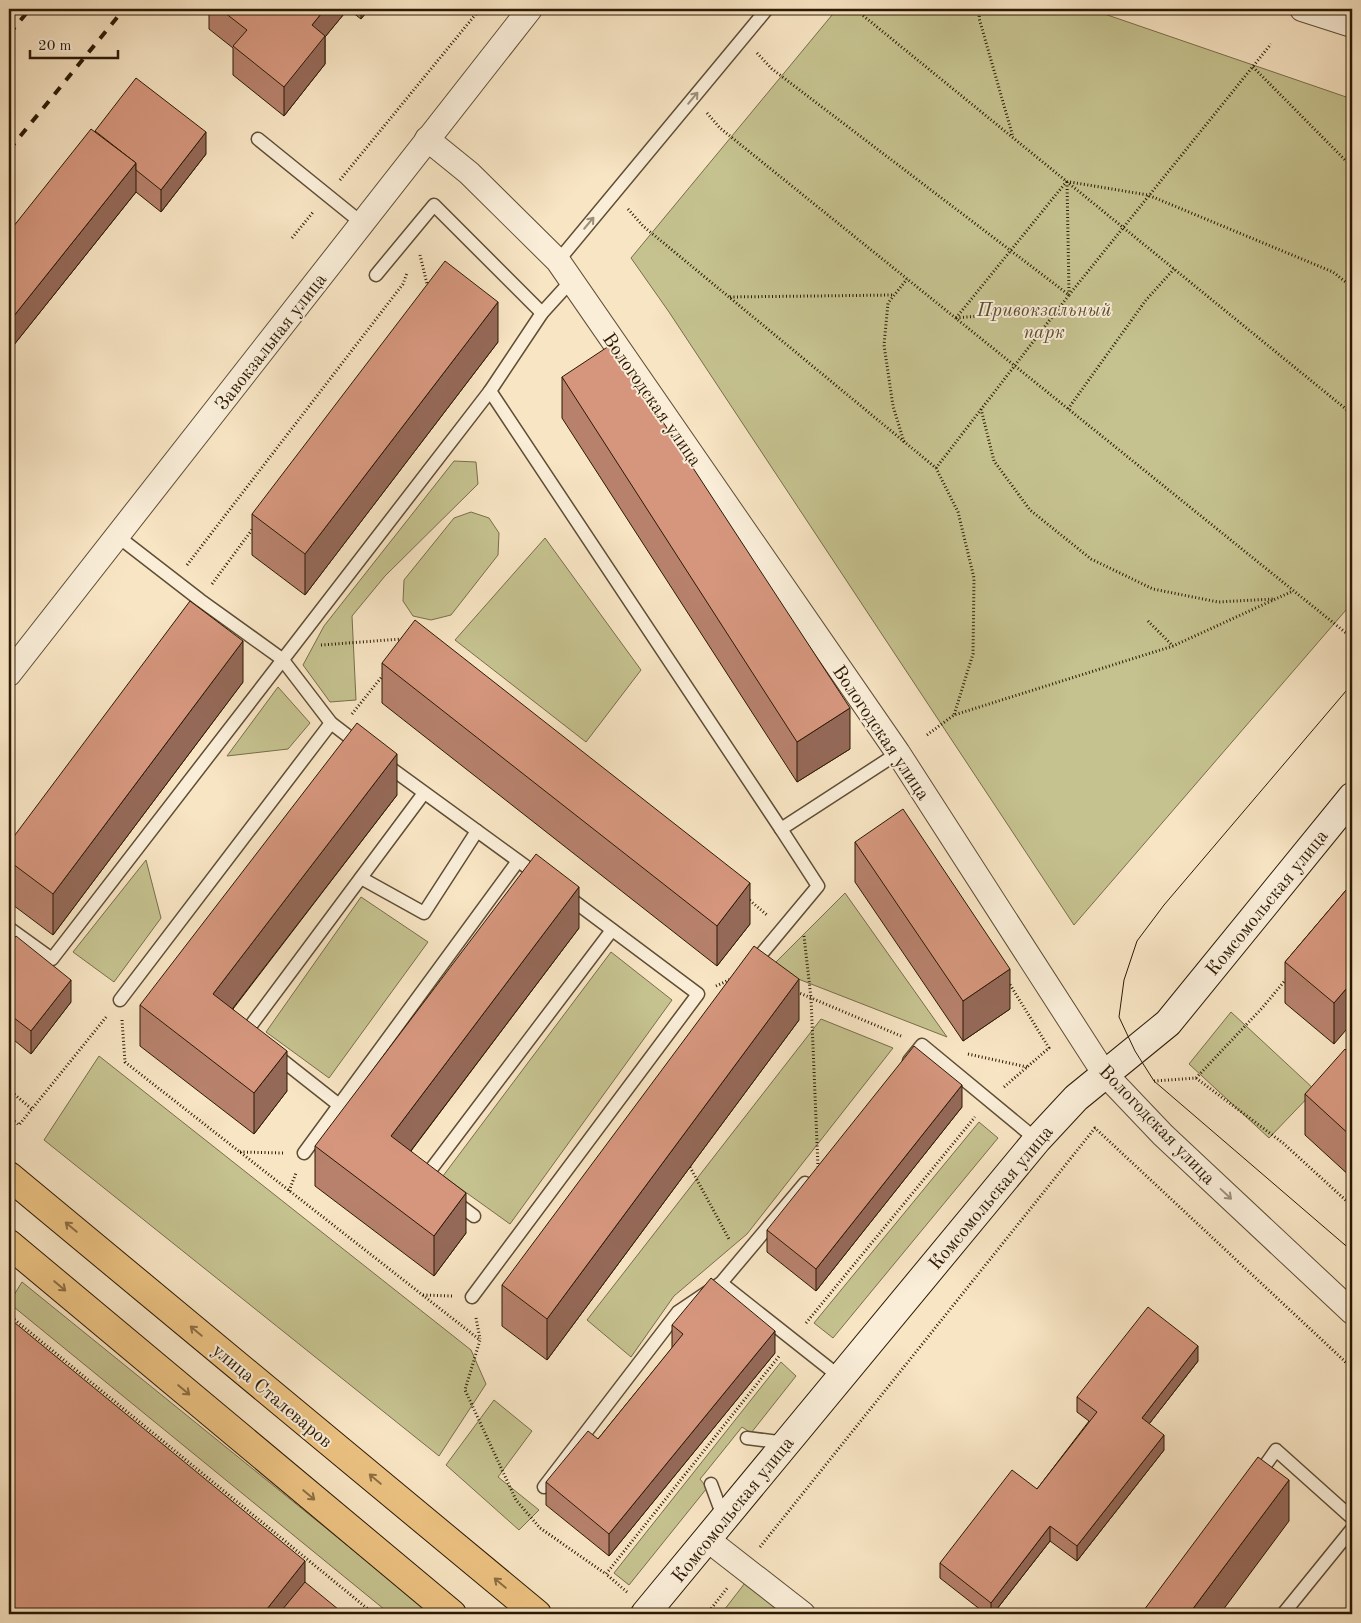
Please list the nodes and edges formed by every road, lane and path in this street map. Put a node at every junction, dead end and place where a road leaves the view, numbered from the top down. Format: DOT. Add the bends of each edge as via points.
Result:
graph roads {
  1 [pos="480,9"];
  2 [pos="530,9"];
  3 [pos="766,9"];
  4 [pos="855,9"];
  5 [pos="980,9"];
  6 [pos="1302,9"];
  7 [pos="1352,26"];
  8 [pos="743,38"];
  9 [pos="1271,44"];
  10 [pos="1253,67"];
  11 [pos="693,97"];
  12 [pos="1013,138"];
  13 [pos="258,139"];
  14 [pos="427,140"];
  15 [pos="1352,167"];
  16 [pos="1067,182"];
  17 [pos="614,193"];
  18 [pos="327,195"];
  19 [pos="1148,195"];
  20 [pos="363,224"];
  21 [pos="1122,227"];
  22 [pos="292,238"];
  23 [pos="1012,251"];
  24 [pos="419,252"];
  25 [pos="558,260"];
  26 [pos="408,267"];
  27 [pos="1174,269"];
  28 [pos="376,274"];
  29 [pos="907,279"];
  30 [pos="572,280"];
  31 [pos="1352,287"];
  32 [pos="894,295"];
  33 [pos="1069,295"];
  34 [pos="424,296"];
  35 [pos="730,297"];
  36 [pos="1058,309"];
  37 [pos="542,313"];
  38 [pos="956,318"];
  39 [pos="1015,366"];
  40 [pos="490,391"];
  41 [pos="980,408"];
  42 [pos="1068,409"];
  43 [pos="1352,414"];
  44 [pos="904,442"];
  45 [pos="936,468"];
  46 [pos="258,521"];
  47 [pos="116,535"];
  48 [pos="176,580"];
  49 [pos="1293,591"];
  50 [pos="1276,599"];
  51 [pos="200,600"];
  52 [pos="1148,621"];
  53 [pos="1346,633"];
  54 [pos="404,639"];
  55 [pos="1173,646"];
  56 [pos="291,648"];
  57 [pos="282,659"];
  58 [pos="388,670"];
  59 [pos="9,674"];
  60 [pos="954,715"];
  61 [pos="335,726"];
  62 [pos="927,736"];
  63 [pos="898,753"];
  64 [pos="424,793"];
  65 [pos="1352,797"];
  66 [pos="781,829"];
  67 [pos="477,831"];
  68 [pos="518,861"];
  69 [pos="361,878"];
  70 [pos="745,897"];
  71 [pos="801,907"];
  72 [pos="784,927"];
  73 [pos="9,928"];
  74 [pos="612,930"];
  75 [pos="1295,969"];
  76 [pos="748,971"];
  77 [pos="793,990"];
  78 [pos="698,994"];
  79 [pos="811,998"];
  80 [pos="120,1000"];
  81 [pos="922,1045"];
  82 [pos="1049,1048"];
  83 [pos="1104,1073"];
  84 [pos="898,1074"];
  85 [pos="1196,1078"];
  86 [pos="1154,1081"];
  87 [pos="9,1090"];
  88 [pos="339,1105"];
  89 [pos="32,1109"];
  90 [pos="9,1117"];
  91 [pos="1037,1140"];
  92 [pos="240,1152"];
  93 [pos="304,1153"];
  94 [pos="690,1167"];
  95 [pos="818,1167"];
  96 [pos="9,1176"];
  97 [pos="289,1191"];
  98 [pos="1352,1206"];
  99 [pos="474,1216"];
  100 [pos="9,1244"];
  101 [pos="740,1259"];
  102 [pos="721,1282"];
  103 [pos="472,1296"];
  104 [pos="1352,1312"];
  105 [pos="9,1315"];
  106 [pos="1352,1368"];
  107 [pos="840,1378"];
  108 [pos="747,1438"];
  109 [pos="786,1443"];
  110 [pos="711,1484"];
  111 [pos="544,1487"];
  112 [pos="1248,1489"];
  113 [pos="1352,1518"];
  114 [pos="1352,1529"];
  115 [pos="716,1530"];
  116 [pos="744,1568"];
  117 [pos="606,1574"];
  118 [pos="374,1614"];
  119 [pos="452,1614"];
  120 [pos="537,1614"];
  121 [pos="645,1614"];
  122 [pos="707,1614"];
  123 [pos="802,1614"];
  124 [pos="1282,1614"];
  1 -- 18 [label="path"];
  2 -- 14 [label="street, Завокзальная улица"];
  3 -- 8 [label="lane"];
  4 -- 12 [label="path"];
  5 -- 12 [label="path" via="979,18"];
  6 -- 7 [label="street"];
  8 -- 11 [label="lane"];
  8 -- 23 [label="path" via="772,69"];
  9 -- 10 [label="path"];
  10 -- 15 [label="path"];
  10 -- 19 [label="path"];
  17 -- 11 [label="lane, one-way"];
  11 -- 29 [label="path" via="720,128"];
  12 -- 16 [label="path"];
  13 -- 18 [label="lane"];
  14 -- 20 [label="street, Завокзальная улица"];
  14 -- 25 [label="street, Вологодская улица" via="469,173"];
  16 -- 19 [label="path"];
  16 -- 21 [label="path"];
  16 -- 23 [label="path"];
  16 -- 33 [label="path"];
  25 -- 17 [label="lane, one-way"];
  17 -- 35 [label="path" via="643,226"];
  18 -- 20 [label="lane"];
  18 -- 22 [label="path"];
  19 -- 21 [label="path"];
  19 -- 31 [label="path" via="1333,272"];
  20 -- 47 [label="street, Завокзальная улица"];
  21 -- 27 [label="path"];
  21 -- 33 [label="path"];
  23 -- 33 [label="path"];
  23 -- 38 [label="path"];
  24 -- 34 [label="path" via="429,290"];
  25 -- 30 [label="street, Вологодская улица"];
  26 -- 48 [label="path" via="403,284"];
  27 -- 42 [label="path" via="1146,300"];
  27 -- 43 [label="path"];
  28 -- 37 [label="lane" via="434,205"];
  29 -- 32 [label="path"];
  29 -- 38 [label="path"];
  30 -- 37 [label="lane"];
  30 -- 63 [label="street, Вологодская улица"];
  32 -- 35 [label="path"];
  32 -- 44 [label="path" via="888,303 884,346 893,406"];
  33 -- 36 [label="path"];
  35 -- 44 [label="path"];
  36 -- 38 [label="path"];
  36 -- 39 [label="path"];
  37 -- 40 [label="lane"];
  38 -- 39 [label="path"];
  39 -- 41 [label="path"];
  39 -- 42 [label="path"];
  40 -- 56 [label="lane"];
  40 -- 66 [label="lane"];
  41 -- 45 [label="path"];
  41 -- 50 [label="path" via="994,461 1030,510 1091,559 1153,589 1218,602"];
  42 -- 49 [label="path"];
  44 -- 45 [label="path"];
  45 -- 60 [label="path" via="958,512 974,578 973,654"];
  46 -- 51 [label="path"];
  47 -- 48 [label="lane"];
  47 -- 59 [label="street, Завокзальная улица"];
  48 -- 51 [label="lane"];
  49 -- 50 [label="path"];
  49 -- 53 [label="path"];
  50 -- 55 [label="path"];
  51 -- 57 [label="lane"];
  52 -- 55 [label="path"];
  54 -- 56 [label="path"];
  55 -- 60 [label="path"];
  56 -- 57 [label="lane"];
  57 -- 61 [label="lane"];
  57 -- 73 [label="lane" via="52,959"];
  58 -- 61 [label="path"];
  60 -- 62 [label="path"];
  61 -- 64 [label="lane"];
  61 -- 80 [label="lane"];
  63 -- 66 [label="lane"];
  63 -- 83 [label="street, Вологодская улица"];
  64 -- 67 [label="lane"];
  64 -- 69 [label="lane"];
  65 -- 83 [label="street, Комсомольская улица" via="1168,1022"];
  66 -- 71 [label="lane" via="818,886"];
  67 -- 68 [label="lane"];
  67 -- 69 [label="lane" via="424,913"];
  68 -- 74 [label="lane"];
  68 -- 88 [label="lane"];
  69 -- 88 [label="lane" via="246,1032"];
  70 -- 72 [label="path"];
  71 -- 72 [label="lane"];
  71 -- 79 [label="path"];
  72 -- 76 [label="lane"];
  74 -- 78 [label="lane"];
  74 -- 99 [label="lane" via="422,1179"];
  75 -- 85 [label="path"];
  76 -- 78 [label="path"];
  77 -- 79 [label="path"];
  78 -- 103 [label="lane"];
  79 -- 81 [label="path"];
  79 -- 95 [label="path"];
  80 -- 89 [label="path"];
  80 -- 92 [label="path" via="125,1062"];
  81 -- 82 [label="path" via="1028,1067"];
  81 -- 84 [label="lane"];
  81 -- 91 [label="lane"];
  83 -- 91 [label="street, Комсомольская улица"];
  83 -- 104 [label="street, Вологодская улица, one-way" via="1163,1135"];
  85 -- 86 [label="path"];
  85 -- 98 [label="path" via="1283,1143"];
  87 -- 89 [label="path"];
  88 -- 93 [label="lane"];
  89 -- 90 [label="path" via="19,1125"];
  91 -- 107 [label="street, Комсомольская улица"];
  92 -- 93 [label="path"];
  92 -- 97 [label="path"];
  93 -- 97 [label="path"];
  94 -- 101 [label="path"];
  95 -- 101 [label="lane"];
  120 -- 96 [label="main road, улица Сталеваров, one-way"];
  97 -- 117 [label="path" via="480,1340 464,1390 516,1500 540,1528"];
  100 -- 119 [label="main road, one-way"];
  101 -- 102 [label="lane"];
  102 -- 107 [label="lane"];
  102 -- 111 [label="lane" via="678,1312"];
  105 -- 118 [label="path"];
  106 -- 116 [label="path" via="1095,1128"];
  107 -- 109 [label="street, Комсомольская улица"];
  108 -- 109 [label="lane"];
  109 -- 115 [label="street, Комсомольская улица"];
  110 -- 115 [label="lane"];
  112 -- 113 [label="lane" via="1276,1450"];
  114 -- 124 [label="lane"];
  115 -- 116 [label="street"];
  115 -- 121 [label="street, Комсомольская улица"];
  116 -- 122 [label="path"];
  116 -- 123 [label="street"];
}
